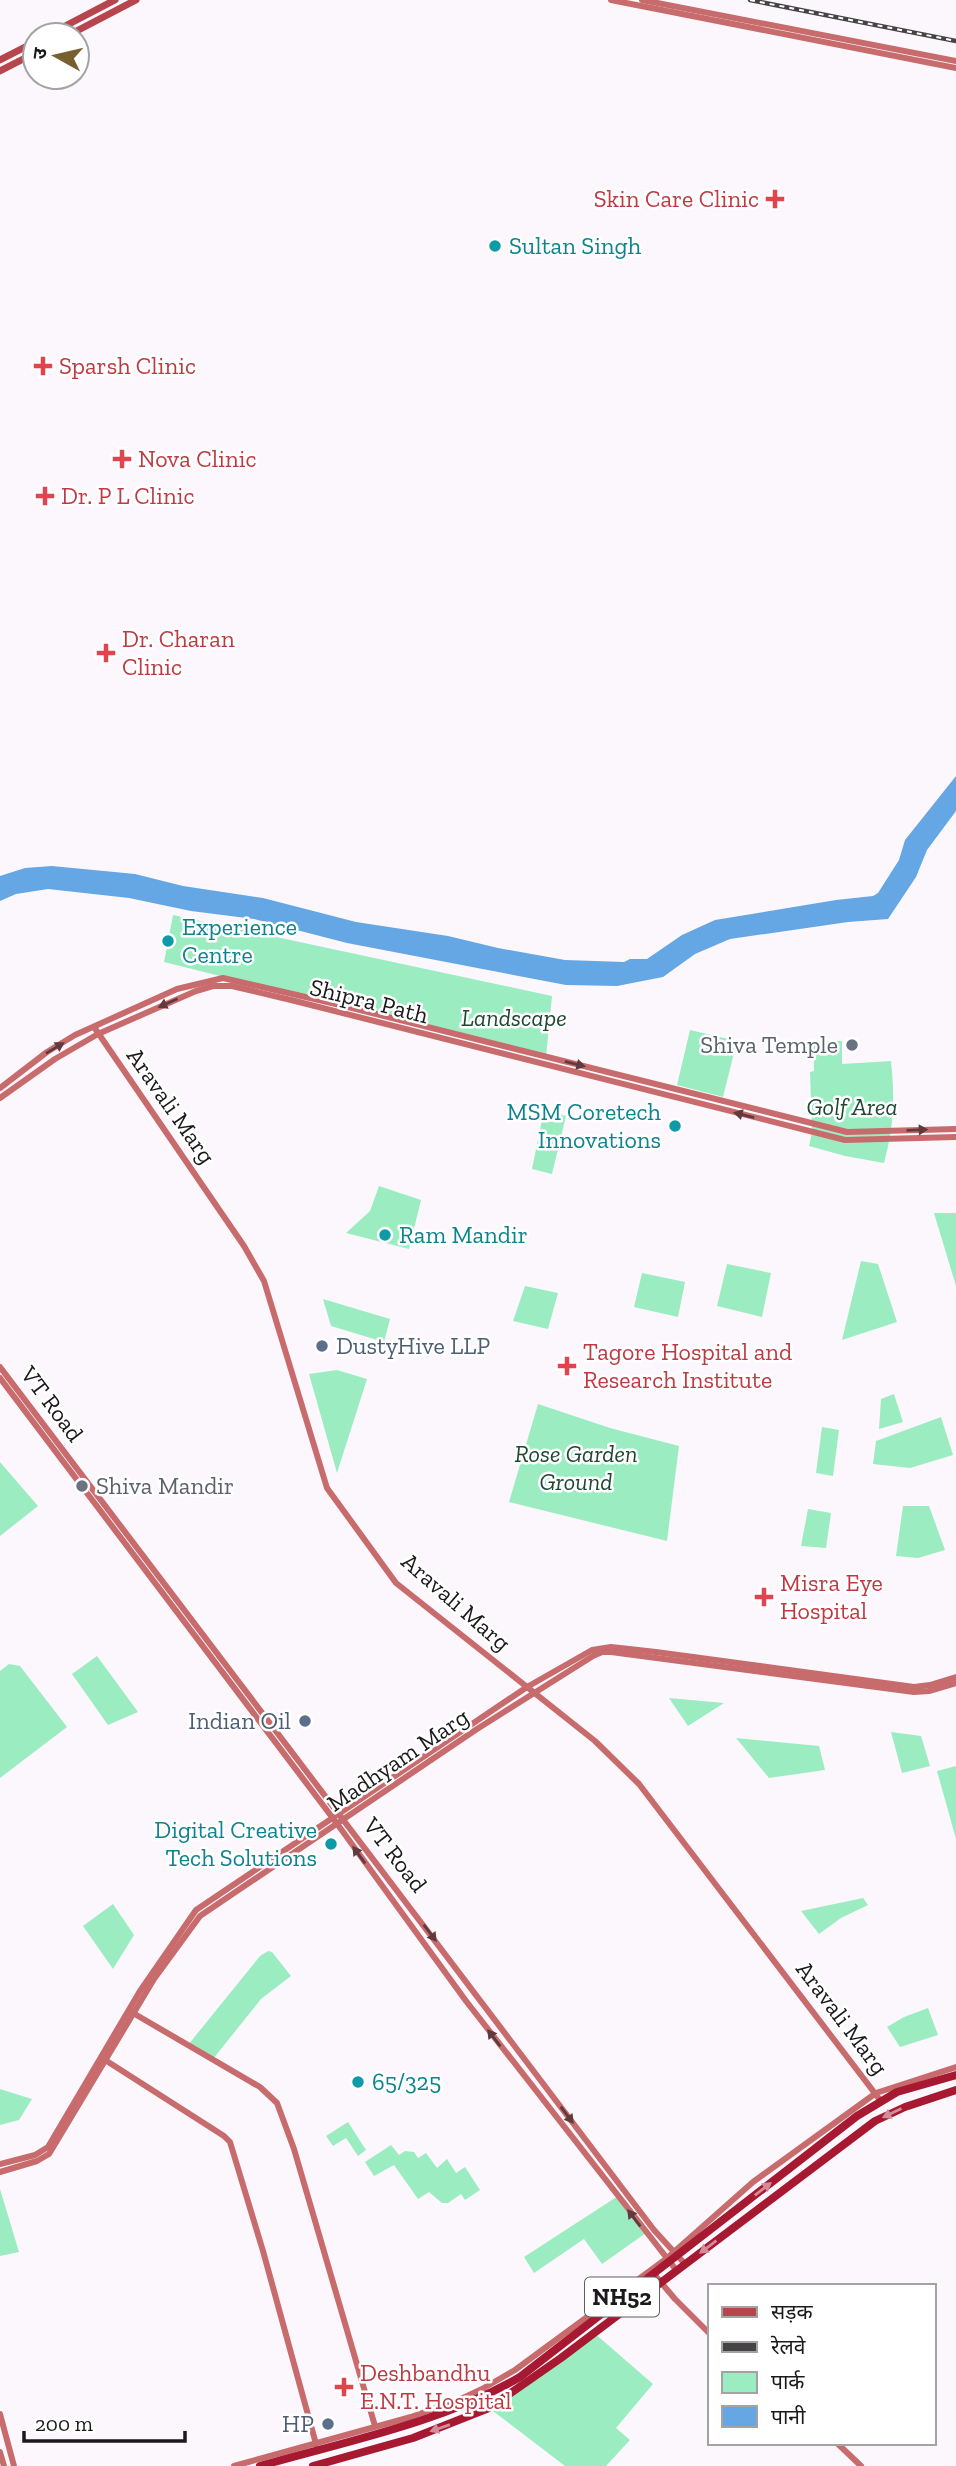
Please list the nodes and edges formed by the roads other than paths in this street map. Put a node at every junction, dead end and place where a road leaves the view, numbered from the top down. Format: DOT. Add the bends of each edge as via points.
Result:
graph roads {
  1 [pos="116,0"];
  2 [pos="136,0"];
  3 [pos="611,0"];
  4 [pos="642,0"];
  5 [pos="75,21"];
  6 [pos="91,24"];
  7 [pos="21,49"];
  8 [pos="0,60"];
  9 [pos="21,60"];
  10 [pos="956,61"];
  11 [pos="956,68"];
  12 [pos="0,71"];
  13 [pos="94,1027"];
  14 [pos="98,1034"];
  15 [pos="1,1087"];
  16 [pos="0,1098"];
  17 [pos="956,1129"];
  18 [pos="956,1138"];
  19 [pos="0,1367"];
  20 [pos="0,1378"];
  21 [pos="956,1677"];
  22 [pos="956,1683"];
  23 [pos="527,1687"];
  24 [pos="533,1692"];
  25 [pos="278,1739"];
  26 [pos="339,1820"];
  27 [pos="133,2013"];
  28 [pos="103,2059"];
  29 [pos="956,2067"];
  30 [pos="956,2075"];
  31 [pos="956,2090"];
  32 [pos="878,2096"];
  33 [pos="0,2164"];
  34 [pos="0,2172"];
  35 [pos="675,2253"];
  36 [pos="667,2260"];
  37 [pos="685,2264"];
  38 [pos="677,2271"];
  39 [pos="653,2273"];
  40 [pos="661,2283"];
  41 [pos="708,2332"];
  42 [pos="0,2414"];
  43 [pos="375,2426"];
  44 [pos="316,2444"];
  45 [pos="839,2445"];
  46 [pos="0,2452"];
  47 [pos="4,2466"];
  48 [pos="14,2466"];
  49 [pos="234,2466"];
  50 [pos="260,2466"];
  51 [pos="313,2466"];
  52 [pos="861,2466"];
  1 -- 5 [label="main road"];
  2 -- 6 [label="main road"];
  3 -- 11 [label="street"];
  4 -- 10 [label="street"];
  7 -- 8 [label="main road"];
  9 -- 12 [label="main road"];
  13 -- 14 [label="street, Aravali Marg"];
  15 -- 13 [label="street, Shipra Path, one-way" via="47,1052"];
  13 -- 17 [label="street, Shipra Path, one-way" via="177,989 223,978 821,1127 848,1132"];
  14 -- 16 [label="street, Shipra Path"];
  18 -- 14 [label="street, Shipra Path, one-way" via="847,1140 232,986 196,991"];
  14 -- 23 [label="street, Aravali Marg" via="264,1281 327,1488 339,1507 396,1583"];
  19 -- 25 [label="street, VT Road"];
  20 -- 25 [label="street, VT Road"];
  21 -- 23 [label="street, Madhyam Marg" via="914,1687 611,1647 592,1650"];
  22 -- 24 [label="street, Madhyam Marg" via="914,1692 602,1652"];
  23 -- 24 [label="street, Aravali Marg"];
  23 -- 26 [label="street, Madhyam Marg"];
  24 -- 26 [label="street, Madhyam Marg"];
  24 -- 32 [label="street, Aravali Marg" via="595,1741 639,1784"];
  25 -- 26 [label="street, VT Road"];
  26 -- 27 [label="street, Madhyam Marg" via="200,1916"];
  26 -- 28 [label="street, Madhyam Marg" via="196,1910 140,1991"];
  26 -- 35 [label="street, VT Road, one-way"];
  36 -- 26 [label="street, VT Road, one-way" via="466,2001"];
  27 -- 28 [label="street, Madhyam Marg"];
  27 -- 43 [label="street" via="260,2087 278,2104 309,2192"];
  28 -- 33 [label="street, Madhyam Marg" via="48,2147"];
  28 -- 34 [label="street, Madhyam Marg" via="49,2154"];
  28 -- 44 [label="street" via="230,2142"];
  29 -- 32 [label="street"];
  30 -- 32 [label="highway, NH52"];
  31 -- 37 [label="highway, NH52, one-way" via="875,2121"];
  32 -- 35 [label="highway, NH52"];
  35 -- 36 [label="highway, NH52"];
  35 -- 37 [label="street, VT Road"];
  36 -- 38 [label="street, VT Road"];
  36 -- 39 [label="highway, NH52"];
  36 -- 43 [label="street" via="515,2370 463,2398"];
  37 -- 38 [label="highway, NH52"];
  38 -- 40 [label="highway, NH52"];
  39 -- 40 [label="street"];
  39 -- 50 [label="highway, NH52" via="496,2391 408,2424"];
  40 -- 41 [label="street"];
  40 -- 51 [label="highway, NH52, one-way" via="489,2408 413,2438"];
  42 -- 48 [label="street"];
  43 -- 44 [label="street"];
  44 -- 49 [label="street"];
  45 -- 52 [label="street"];
  46 -- 47 [label="street"];
}
